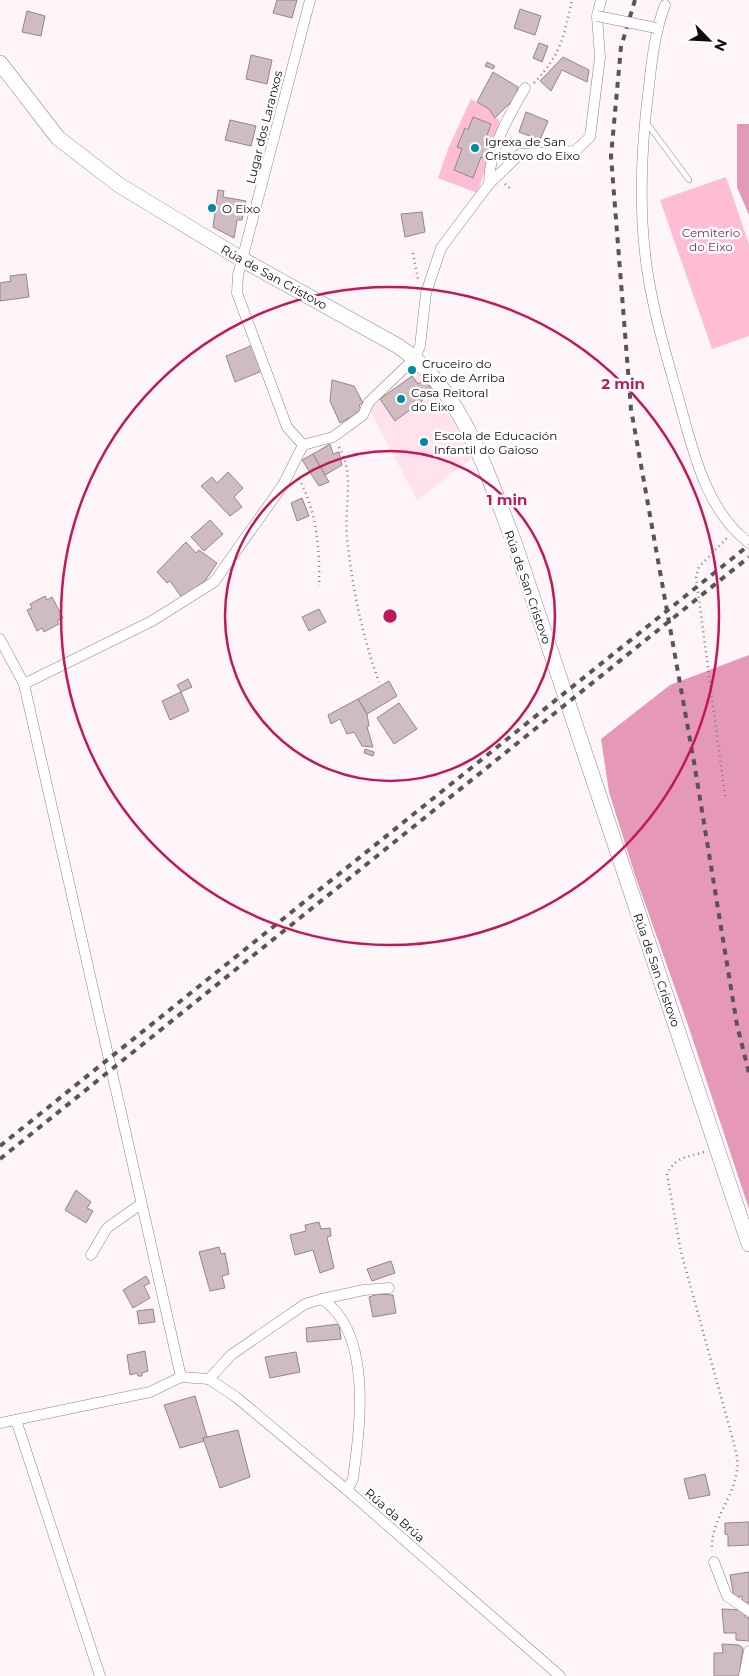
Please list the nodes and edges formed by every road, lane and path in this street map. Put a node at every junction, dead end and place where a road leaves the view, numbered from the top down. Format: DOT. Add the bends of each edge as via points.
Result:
graph roads {
  1 [pos="310,0"];
  2 [pos="572,0"];
  3 [pos="601,0"];
  4 [pos="665,5"];
  5 [pos="597,16"];
  6 [pos="656,28"];
  7 [pos="0,63"];
  8 [pos="524,89"];
  9 [pos="644,121"];
  10 [pos="689,180"];
  11 [pos="489,184"];
  12 [pos="413,253"];
  13 [pos="243,260"];
  14 [pos="426,293"];
  15 [pos="415,358"];
  16 [pos="334,437"];
  17 [pos="303,445"];
  18 [pos="292,470"];
  19 [pos="732,531"];
  20 [pos="749,544"];
  21 [pos="319,586"];
  22 [pos="0,639"];
  23 [pos="378,682"];
  24 [pos="24,684"];
  25 [pos="725,796"];
  26 [pos="717,1148"];
  27 [pos="141,1204"];
  28 [pos="749,1244"];
  29 [pos="91,1255"];
  30 [pos="388,1288"];
  31 [pos="322,1299"];
  32 [pos="181,1377"];
  33 [pos="209,1379"];
  34 [pos="16,1420"];
  35 [pos="0,1423"];
  36 [pos="347,1490"];
  37 [pos="714,1562"];
  38 [pos="749,1610"];
  39 [pos="749,1651"];
  40 [pos="100,1676"];
  41 [pos="560,1676"];
  42 [pos="744,1676"];
  1 -- 13 [label="street, Lugar dos Laranxos"];
  2 -- 8 [label="path" via="560,49 549,66 528,89"];
  3 -- 5 [label="street"];
  4 -- 6 [label="street"];
  5 -- 6 [label="street, bridge"];
  5 -- 11 [label="street" via="600,57 590,137 575,151 520,154"];
  6 -- 9 [label="street"];
  7 -- 13 [label="street, Rúa de San Cristovo" via="58,138 119,185"];
  8 -- 11 [label="street" via="501,131 489,171"];
  9 -- 10 [label="lane"];
  9 -- 19 [label="street" via="643,205 648,274 662,343 692,450 710,496"];
  11 -- 14 [label="street" via="441,248"];
  12 -- 14 [label="path" via="418,278"];
  13 -- 15 [label="street, Rúa de San Cristovo"];
  13 -- 17 [label="street, Lugar dos Laranxos" via="237,292 287,427"];
  14 -- 15 [label="street" via="420,346"];
  15 -- 16 [label="street" via="369,402 363,416"];
  15 -- 26 [label="street, Rúa de San Cristovo" via="450,400 479,454 514,542"];
  16 -- 17 [label="street"];
  16 -- 23 [label="path" via="346,465 346,535 353,590 364,641"];
  17 -- 18 [label="street"];
  18 -- 21 [label="path" via="306,491 316,528 320,556"];
  18 -- 24 [label="street" via="214,582 152,622"];
  19 -- 20 [label="street"];
  19 -- 25 [label="path" via="698,567 696,577"];
  22 -- 24 [label="street"];
  24 -- 27 [label="street"];
  26 -- 28 [label="street, Rúa de San Cristovo"];
  26 -- 37 [label="path" via="679,1159 672,1163 667,1174 681,1252 738,1468 732,1491 712,1533"];
  27 -- 29 [label="street" via="107,1228"];
  27 -- 32 [label="street"];
  30 -- 31 [label="street"];
  31 -- 33 [label="street" via="305,1304 231,1355"];
  31 -- 36 [label="street" via="334,1308 356,1358 360,1408 352,1479"];
  32 -- 33 [label="street"];
  32 -- 34 [label="street" via="150,1392"];
  33 -- 36 [label="street, Rúa da Brúa" via="236,1397"];
  34 -- 35 [label="street"];
  34 -- 40 [label="street"];
  36 -- 41 [label="street, Rúa da Brúa"];
  37 -- 38 [label="street" via="727,1596"];
  39 -- 42 [label="street"];
}
